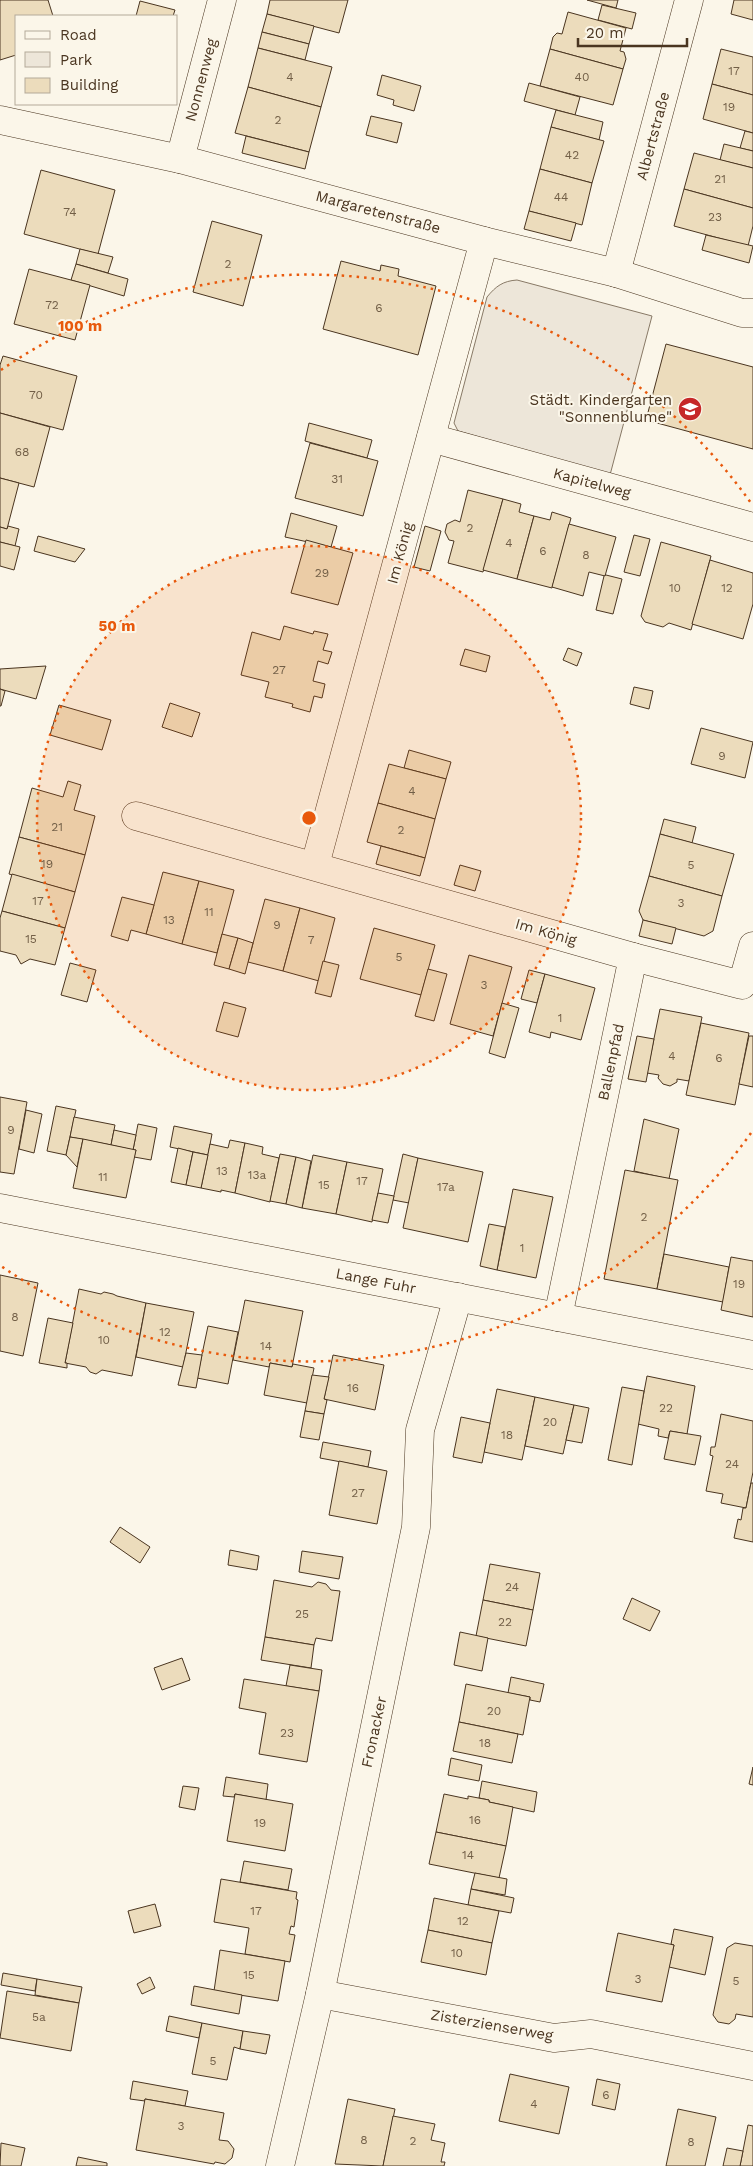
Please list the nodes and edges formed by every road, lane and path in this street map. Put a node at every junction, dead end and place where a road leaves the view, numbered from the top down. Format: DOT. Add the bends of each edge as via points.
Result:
graph roads {
  1 [pos="222,0"];
  2 [pos="689,0"];
  3 [pos="0,120"];
  4 [pos="180,159"];
  5 [pos="484,241"];
  6 [pos="616,273"];
  7 [pos="753,313"];
  8 [pos="431,438"];
  9 [pos="753,527"];
  10 [pos="136,816"];
  11 [pos="315,865"];
  12 [pos="753,946"];
  13 [pos="633,957"];
  14 [pos="0,1208"];
  15 [pos="458,1297"];
  16 [pos="558,1317"];
  17 [pos="753,1355"];
  18 [pos="320,1994"];
  19 [pos="753,2066"];
  20 [pos="280,2166"];
  1 -- 4 [label="street, Nonnenweg"];
  2 -- 6 [label="street, Albertstraße"];
  3 -- 4 [label="street, Margaretenstraße"];
  4 -- 5 [label="street, Margaretenstraße"];
  5 -- 6 [label="street, Margaretenstraße"];
  5 -- 8 [label="street, Im König"];
  6 -- 7 [label="street, Margaretenstraße" via="742,314"];
  8 -- 9 [label="street, Kapitelweg"];
  8 -- 11 [label="street, Im König"];
  10 -- 11 [label="street, Im König"];
  11 -- 13 [label="street, Im König"];
  12 -- 13 [label="street" via="742,985"];
  13 -- 16 [label="street, Ballenpfad"];
  14 -- 15 [label="street, Lange Fuhr"];
  15 -- 16 [label="street, Lange Fuhr"];
  15 -- 18 [label="street, Fronacker" via="420,1430 416,1527"];
  16 -- 17 [label="street, Lange Fuhr"];
  18 -- 19 [label="street, Zisterzienserweg" via="554,2038 591,2034"];
  18 -- 20 [label="street, Fronacker"];
}
